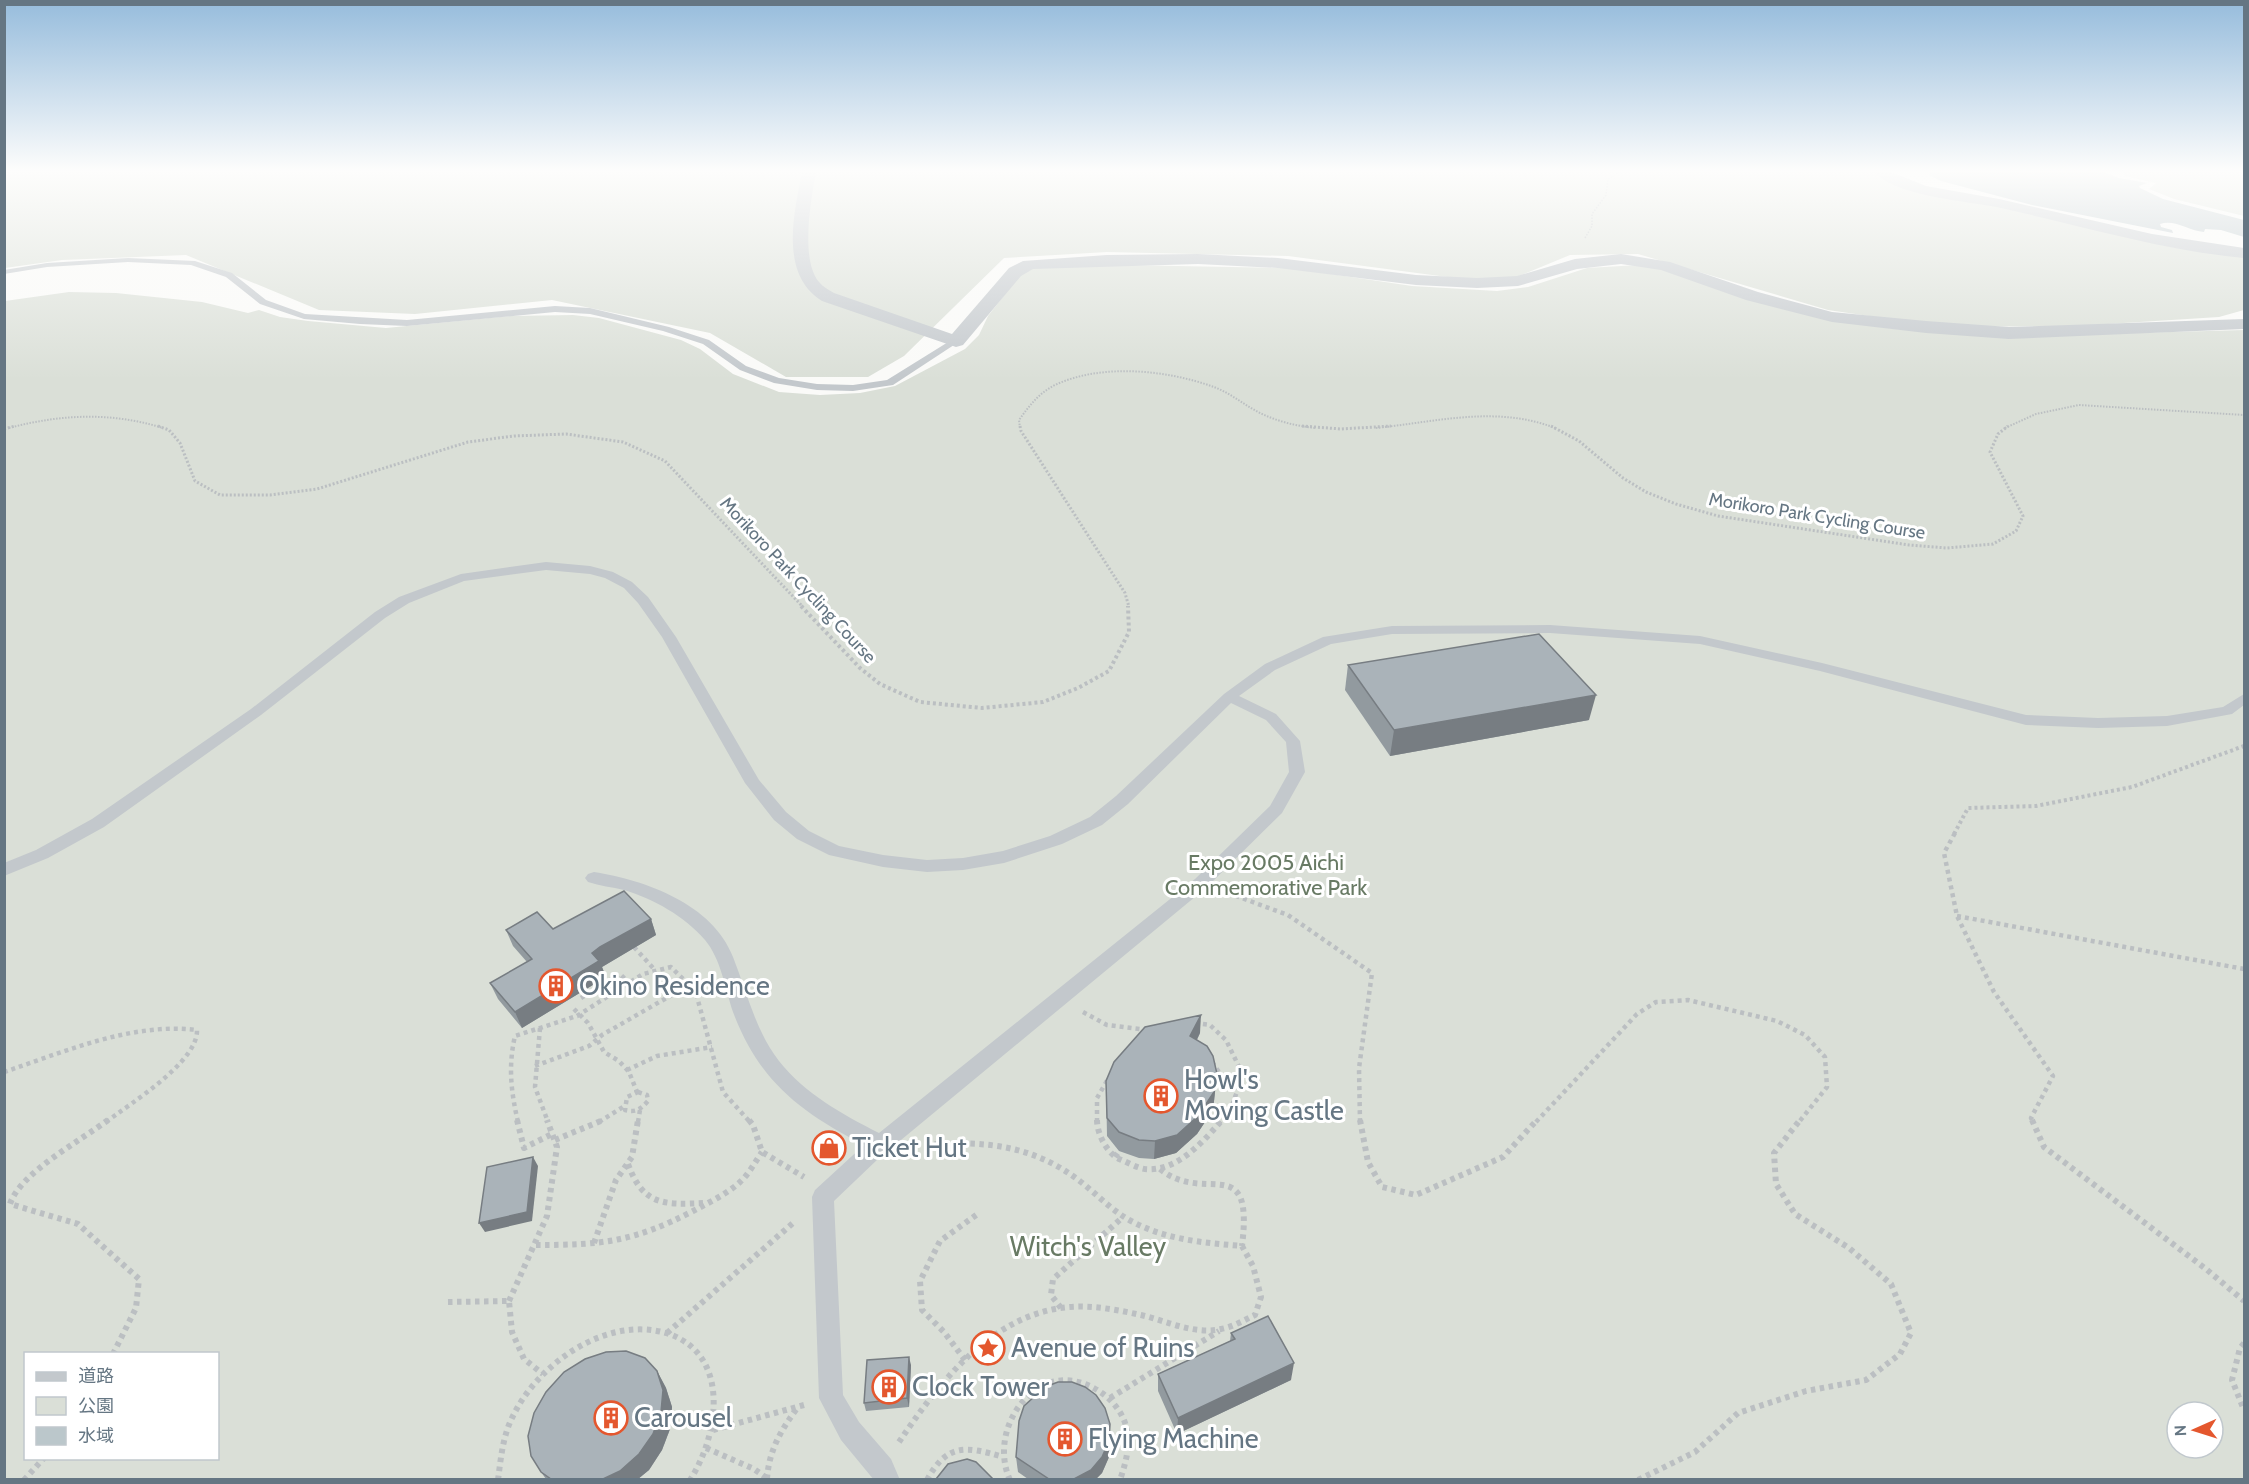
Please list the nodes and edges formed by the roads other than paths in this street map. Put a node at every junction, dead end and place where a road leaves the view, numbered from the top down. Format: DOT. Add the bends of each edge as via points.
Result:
graph roads {
  1 [pos="802,241"];
  2 [pos="2164,241"];
  3 [pos="2244,253"];
  4 [pos="4,272"];
  5 [pos="2244,324"];
  6 [pos="956,341"];
  7 [pos="1229,697"];
  8 [pos="2244,698"];
  9 [pos="4,870"];
  10 [pos="594,878"];
  11 [pos="881,1144"];
  12 [pos="884,1474"];
  1 -- 6 [label="street" via="806,274 812,286 828,297"];
  2 -- 3 [label="street"];
  4 -- 6 [label="lane" via="128,260 192,263 229,274 263,302 304,316 360,321 407,323 555,309 590,311 686,335 706,342 743,368 777,381 816,387 853,388 890,382"];
  5 -- 6 [label="street" via="2009,333 1936,328 1832,317 1752,296 1664,265 1621,259 1575,264 1518,281 1477,283 1198,259 1029,264 1015,272"];
  7 -- 8 [label="lane" via="1270,667 1328,640 1392,630 1550,629 1700,640 2026,720 2167,721 2227,711"];
  7 -- 9 [label="lane" via="1122,800 1096,821 1056,840 1004,857 963,864 927,866 882,861 835,851 803,835 780,816 753,783 669,637 628,585 609,575 569,567 493,572 460,578 404,600 98,823"];
  7 -- 11 [label="lane" via="1271,717 1293,741 1297,772 1276,809 1201,883"];
  10 -- 11 [label="lane" via="639,889 702,925 722,951 760,1050 787,1085 814,1109"];
  11 -- 12 [label="lane" via="823,1197 831,1398 850,1431"];
}
